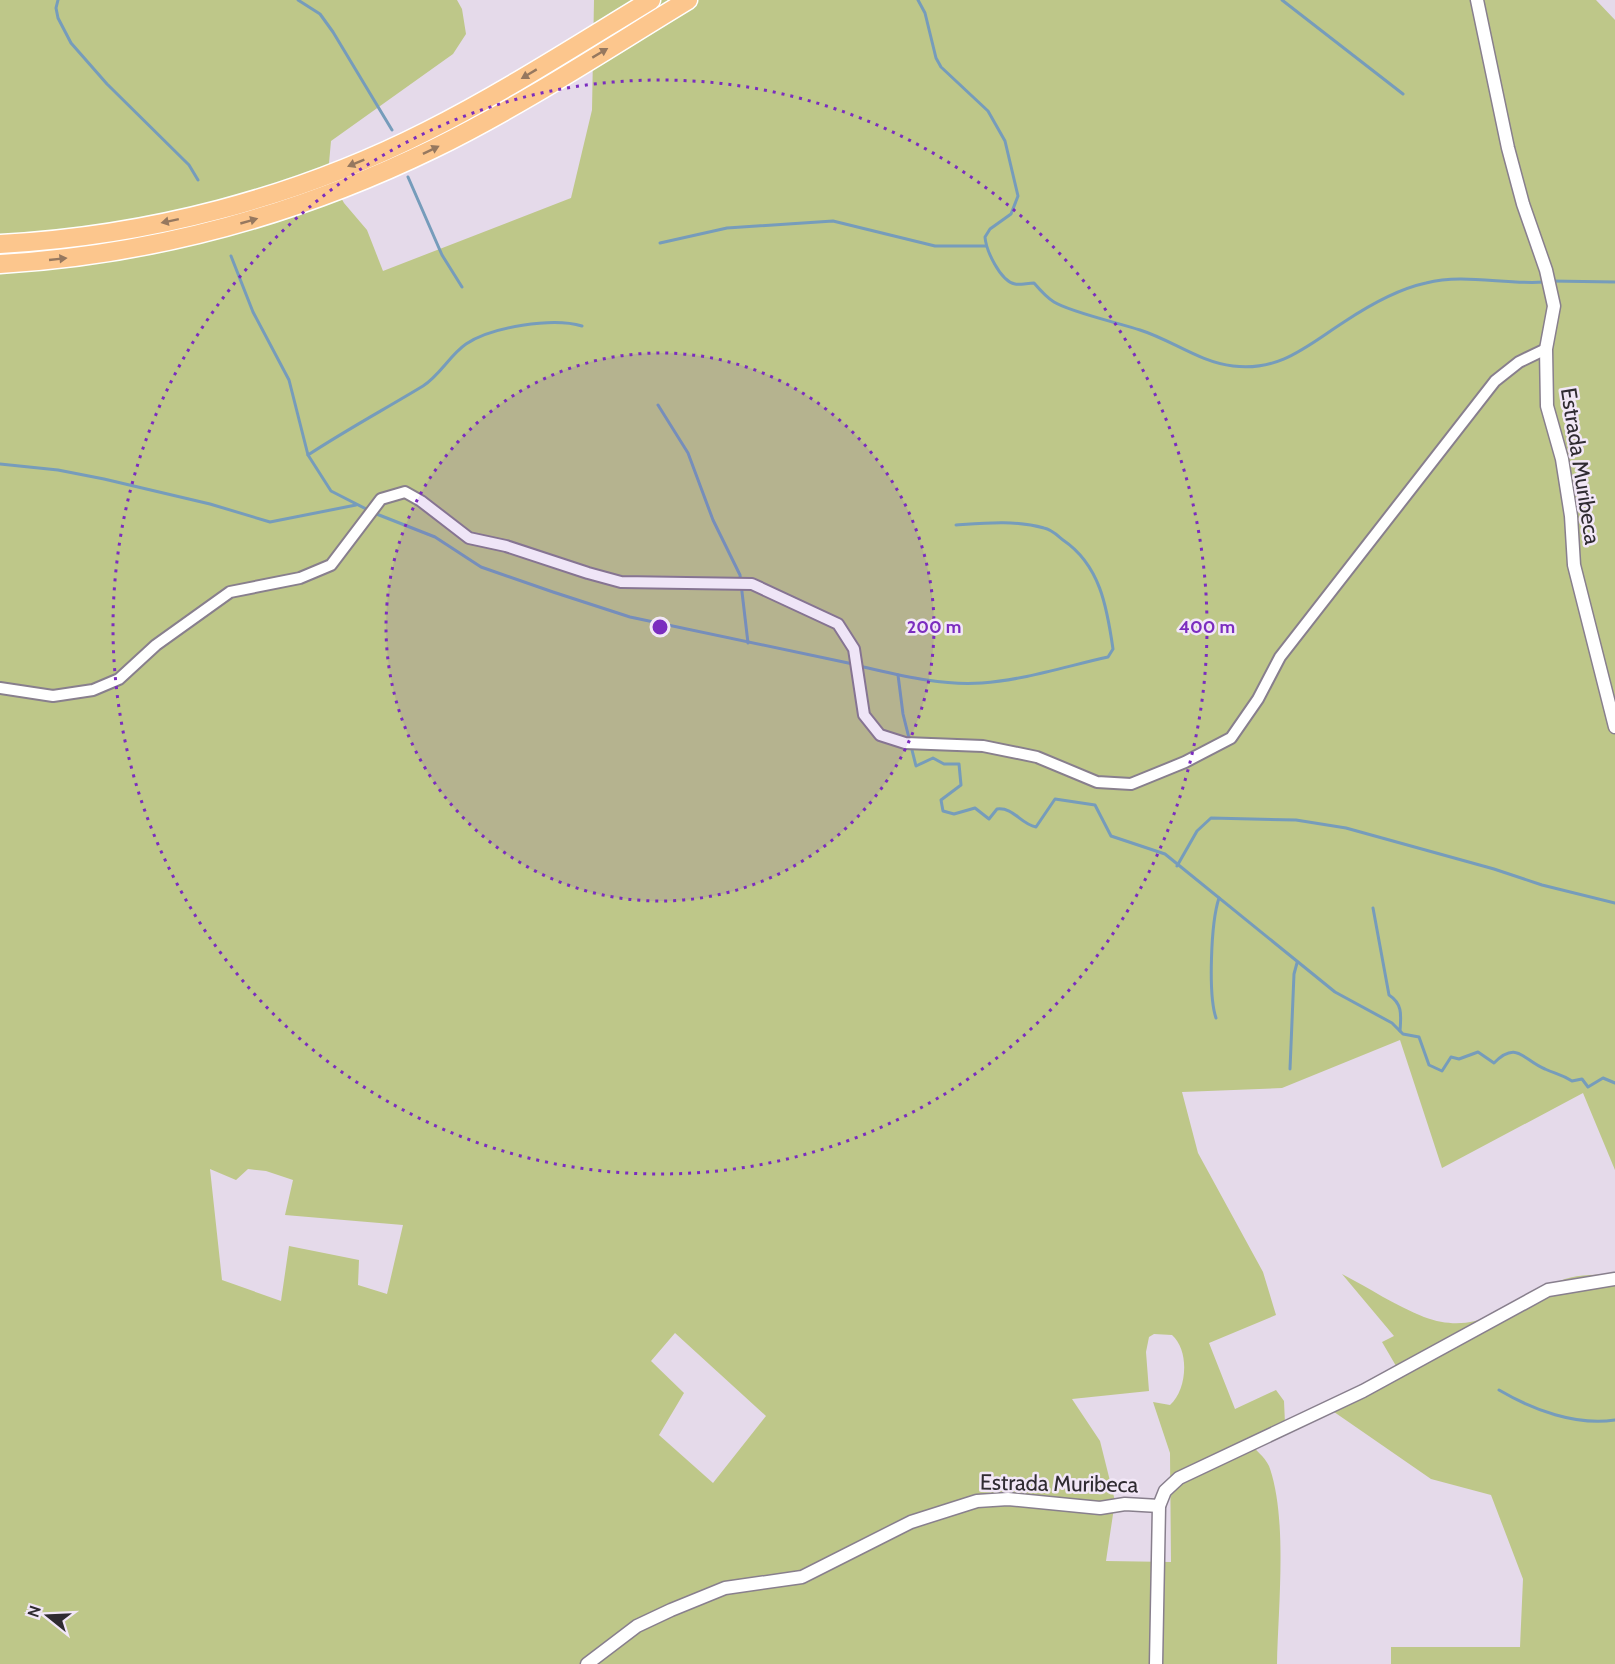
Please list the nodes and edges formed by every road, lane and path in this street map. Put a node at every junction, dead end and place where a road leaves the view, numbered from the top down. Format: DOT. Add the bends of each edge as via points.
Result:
graph roads {
  1 [pos="651,0"];
  2 [pos="688,0"];
  3 [pos="1477,0"];
  4 [pos="0,244"];
  5 [pos="0,264"];
  6 [pos="1546,349"];
  7 [pos="0,688"];
  8 [pos="1615,727"];
  9 [pos="1615,1279"];
  10 [pos="1159,1506"];
  11 [pos="587,1664"];
  12 [pos="1156,1664"];
  1 -- 4 [label="highway, one-way" via="460,114 319,178 170,221 93,235"];
  5 -- 2 [label="highway, one-way" via="96,254 174,240 250,221 325,196 398,166 469,130"];
  3 -- 6 [label="street, Estrada Muribeca" via="1508,148 1554,306"];
  6 -- 7 [label="street" via="1519,362 1495,381 1280,657 1231,738 1131,784 1097,782 1037,757 983,746 905,743 880,735 864,715 854,649 838,624 752,584 621,582 469,538 405,492 381,499 331,565 300,578 230,592 156,645 119,679 93,690 53,696"];
  6 -- 8 [label="street, Estrada Muribeca" via="1547,406 1562,459 1574,565"];
  9 -- 10 [label="street, Estrada Muribeca" via="1548,1290 1363,1391 1179,1478 1165,1491"];
  10 -- 11 [label="street, Estrada Muribeca" via="1125,1504 1100,1509 1008,1499 977,1501 911,1522 802,1577 725,1588 671,1610 637,1626"];
  10 -- 12 [label="street"];
}
